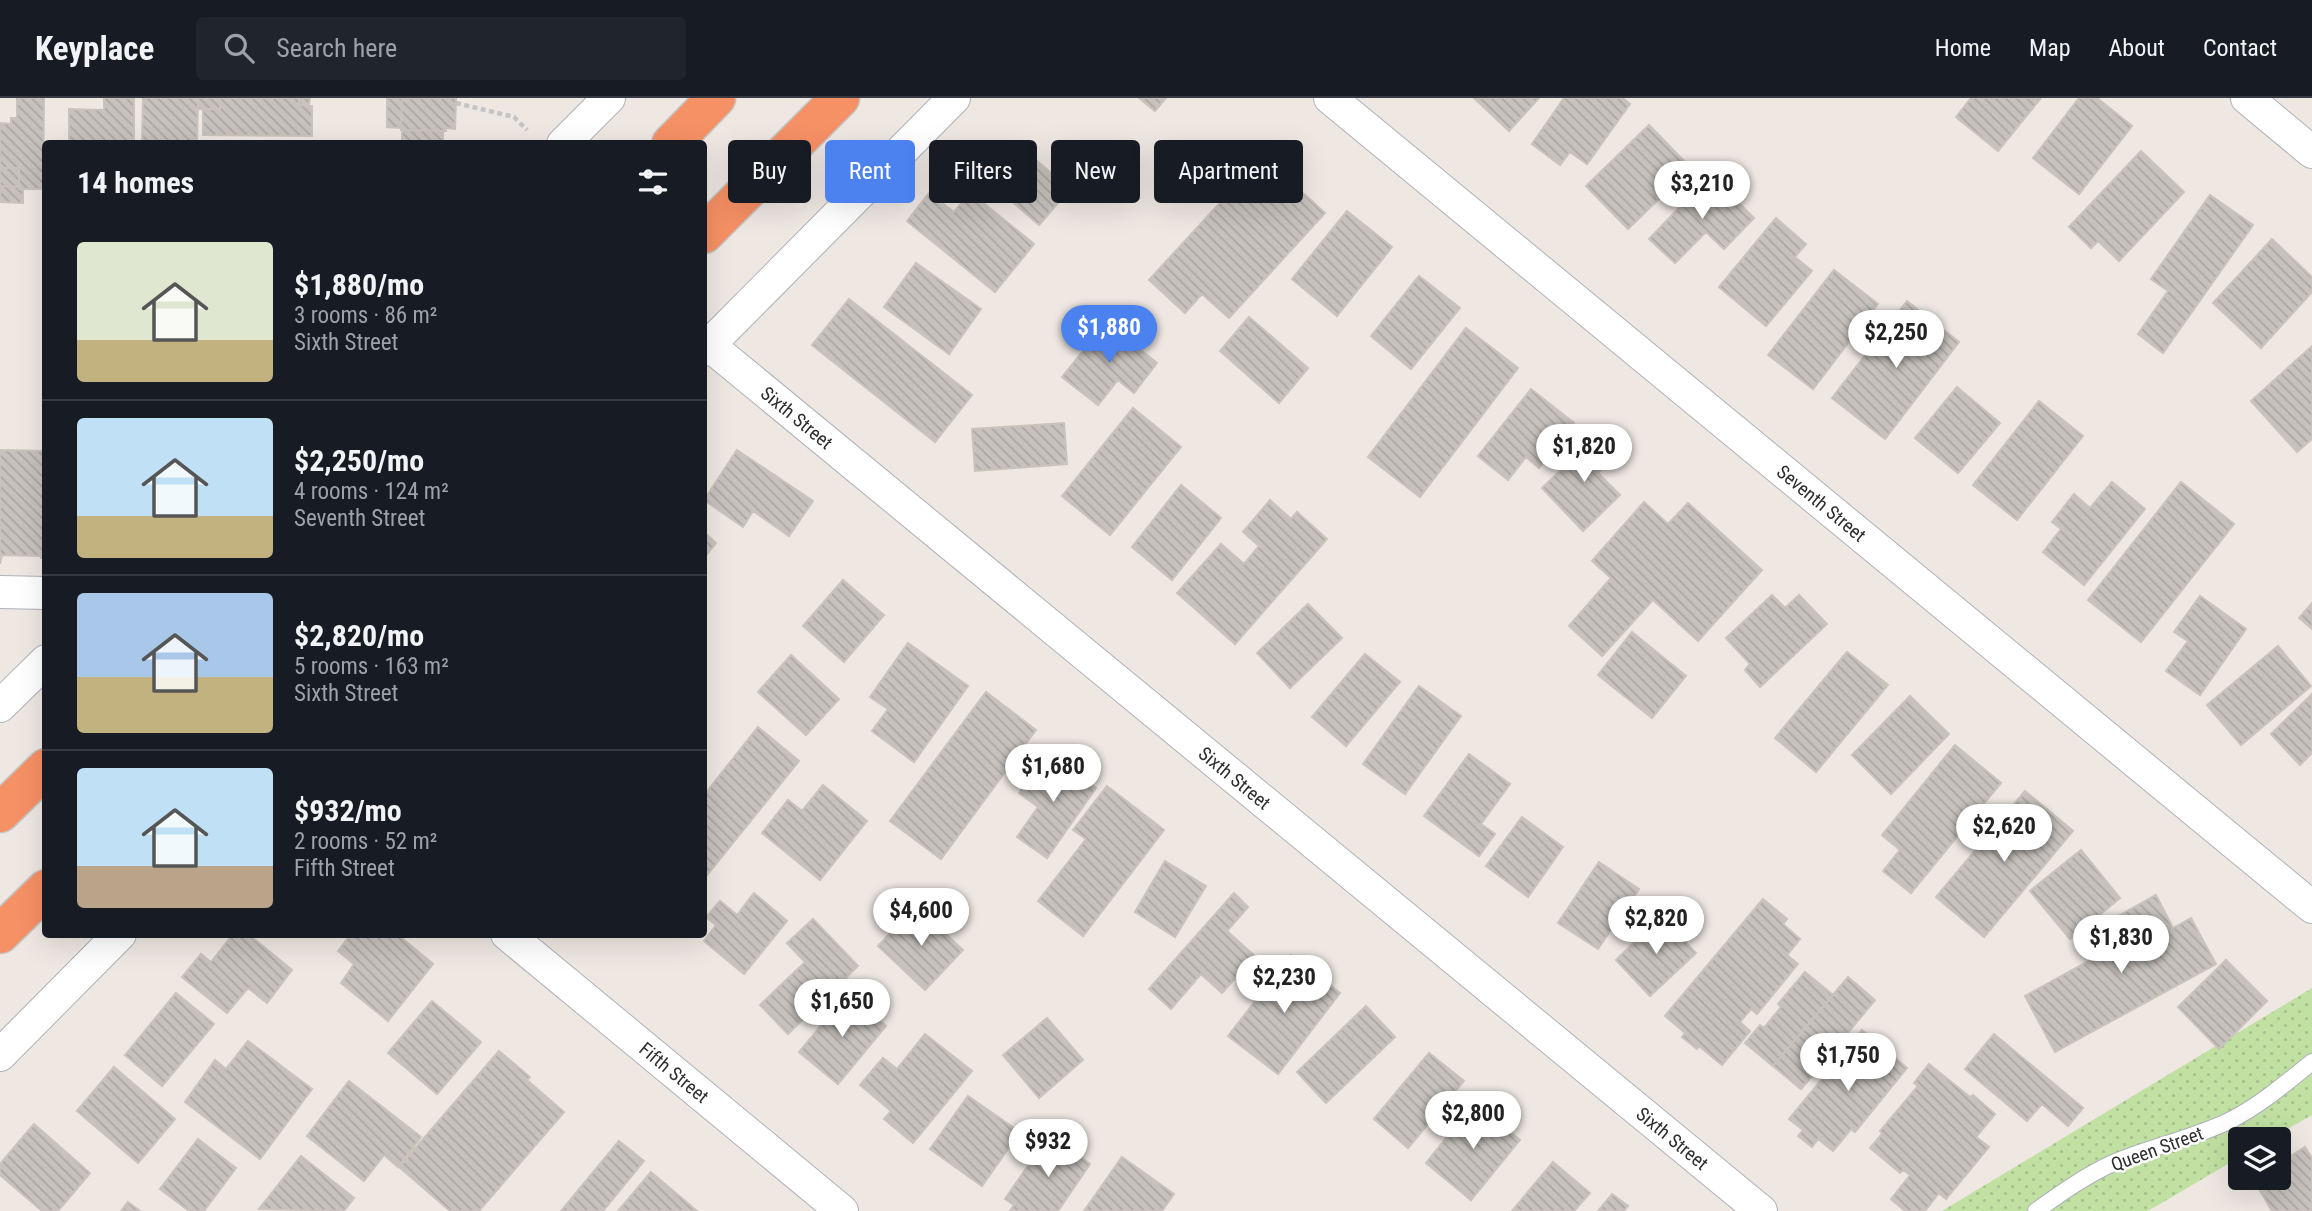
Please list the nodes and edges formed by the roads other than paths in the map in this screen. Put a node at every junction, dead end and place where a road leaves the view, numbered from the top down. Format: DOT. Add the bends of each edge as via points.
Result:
graph roads {
  1 [pos="608,98"];
  2 [pos="716,98"];
  3 [pos="840,98"];
  4 [pos="954,98"];
  5 [pos="1330,98"];
  6 [pos="2247,98"];
  7 [pos="567,140"];
  8 [pos="675,140"];
  9 [pos="2312,152"];
  10 [pos="707,231"];
  11 [pos="707,347"];
  12 [pos="707,349"];
  13 [pos="0,592"];
  14 [pos="42,593"];
  15 [pos="42,665"];
  16 [pos="0,706"];
  17 [pos="42,772"];
  18 [pos="0,813"];
  19 [pos="42,893"];
  20 [pos="2312,907"];
  21 [pos="0,933"];
  22 [pos="116,938"];
  23 [pos="512,938"];
  24 [pos="0,1055"];
  25 [pos="2312,1062"];
  26 [pos="842,1211"];
  27 [pos="1761,1211"];
  28 [pos="2036,1211"];
  1 -- 7 [label="street"];
  2 -- 8 [label="highway"];
  3 -- 10 [label="highway"];
  4 -- 11 [label="street"];
  5 -- 20 [label="street, Seventh Street"];
  6 -- 9 [label="street"];
  12 -- 27 [label="street, Sixth Street"];
  13 -- 14 [label="street"];
  15 -- 16 [label="street"];
  17 -- 18 [label="highway"];
  19 -- 21 [label="highway"];
  22 -- 24 [label="street"];
  23 -- 26 [label="street, Fifth Street"];
  25 -- 28 [label="lane, Queen Street" via="2232,1119 2114,1163 2074,1183"];
}
